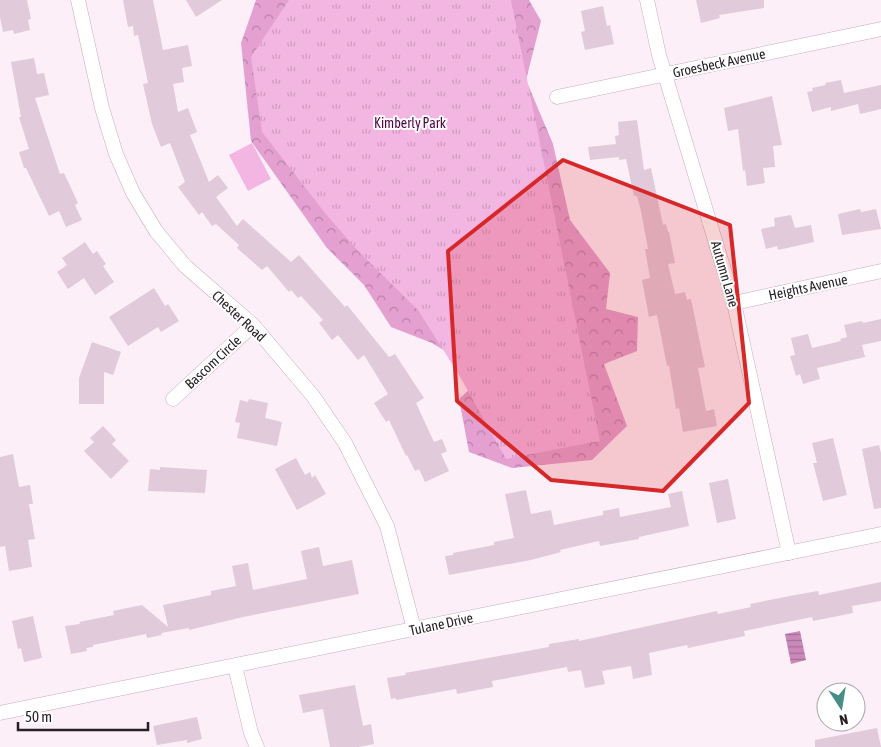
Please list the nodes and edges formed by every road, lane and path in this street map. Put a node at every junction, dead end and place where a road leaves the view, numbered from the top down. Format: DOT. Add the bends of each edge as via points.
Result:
graph roads {
  1 [pos="78,0"];
  2 [pos="647,0"];
  3 [pos="881,29"];
  4 [pos="665,75"];
  5 [pos="557,97"];
  6 [pos="881,271"];
  7 [pos="734,303"];
  8 [pos="253,325"];
  9 [pos="173,399"];
  10 [pos="881,534"];
  11 [pos="789,553"];
  12 [pos="414,629"];
  13 [pos="235,666"];
  14 [pos="0,713"];
  15 [pos="257,747"];
  1 -- 8 [label="street, Chester Road" via="102,108 116,154 133,193 156,232 184,266"];
  2 -- 4 [label="street, Autumn Lane"];
  3 -- 4 [label="street, Groesbeck Avenue"];
  4 -- 5 [label="street, Groesbeck Avenue"];
  4 -- 7 [label="street, Autumn Lane"];
  6 -- 7 [label="street, Heights Avenue"];
  7 -- 11 [label="street, Autumn Lane"];
  8 -- 9 [label="street, Bascom Circle"];
  8 -- 12 [label="street, Chester Road" via="313,396 345,444 387,526"];
  10 -- 11 [label="street, Tulane Drive"];
  11 -- 12 [label="street, Tulane Drive"];
  12 -- 13 [label="street, Tulane Drive"];
  13 -- 14 [label="street, Tulane Drive"];
  13 -- 15 [label="street"];
}
